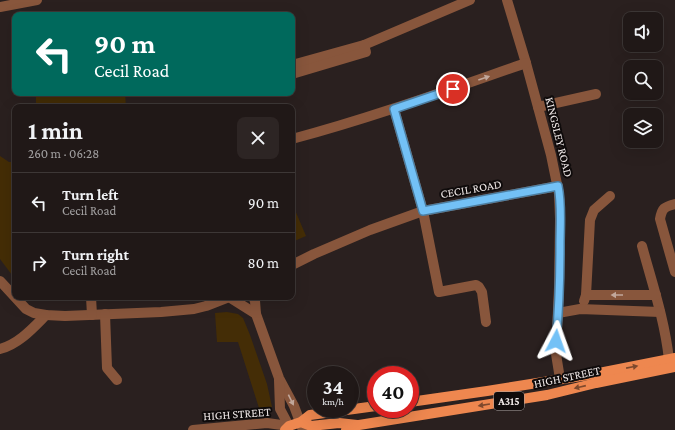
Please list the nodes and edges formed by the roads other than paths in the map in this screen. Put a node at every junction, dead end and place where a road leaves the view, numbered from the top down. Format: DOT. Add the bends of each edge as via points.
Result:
graph roads {
  1 [pos="37,0"];
  2 [pos="470,0"];
  3 [pos="507,0"];
  4 [pos="0,7"];
  5 [pos="364,45"];
  6 [pos="526,63"];
  7 [pos="295,64"];
  8 [pos="295,73"];
  9 [pos="596,94"];
  10 [pos="538,107"];
  11 [pos="394,109"];
  12 [pos="295,139"];
  13 [pos="558,186"];
  14 [pos="610,196"];
  15 [pos="675,204"];
  16 [pos="423,211"];
  17 [pos="642,246"];
  18 [pos="295,264"];
  19 [pos="675,272"];
  20 [pos="0,281"];
  21 [pos="12,294"];
  22 [pos="586,295"];
  23 [pos="656,295"];
  24 [pos="18,300"];
  25 [pos="90,300"];
  26 [pos="221,300"];
  27 [pos="234,300"];
  28 [pos="254,300"];
  29 [pos="580,309"];
  30 [pos="660,312"];
  31 [pos="558,313"];
  32 [pos="105,314"];
  33 [pos="256,314"];
  34 [pos="46,315"];
  35 [pos="92,315"];
  36 [pos="486,322"];
  37 [pos="0,349"];
  38 [pos="673,363"];
  39 [pos="279,378"];
  40 [pos="560,379"];
  41 [pos="117,380"];
  42 [pos="563,391"];
  43 [pos="419,401"];
  44 [pos="367,407"];
  45 [pos="359,425"];
  46 [pos="302,426"];
  47 [pos="287,428"];
  48 [pos="192,430"];
  49 [pos="346,430"];
  1 -- 4 [label="street"];
  2 -- 5 [label="street"];
  3 -- 6 [label="street, KINGSLEY ROAD"];
  5 -- 7 [label="street"];
  5 -- 8 [label="street" via="366,52"];
  6 -- 10 [label="street, KINGSLEY ROAD"];
  11 -- 6 [label="street, one-way"];
  9 -- 10 [label="street"];
  10 -- 13 [label="street, KINGSLEY ROAD"];
  11 -- 12 [label="street"];
  11 -- 16 [label="street"];
  13 -- 16 [label="street, CECIL ROAD"];
  13 -- 31 [label="street, KINGSLEY ROAD"];
  14 -- 22 [label="street" via="594,210 590,220"];
  15 -- 19 [label="street" via="667,206 662,211 660,220"];
  16 -- 18 [label="street, CECIL ROAD" via="370,230"];
  16 -- 36 [label="street" via="439,292 476,285 482,292"];
  17 -- 23 [label="street"];
  20 -- 21 [label="street"];
  23 -- 22 [label="street, one-way"];
  22 -- 29 [label="street"];
  23 -- 30 [label="street"];
  24 -- 34 [label="street" via="26,309"];
  25 -- 35 [label="street"];
  26 -- 32 [label="street" via="194,309"];
  27 -- 33 [label="street"];
  28 -- 33 [label="street"];
  29 -- 30 [label="street"];
  29 -- 31 [label="street"];
  30 -- 38 [label="street"];
  31 -- 40 [label="street, KINGSLEY ROAD" via="556,358"];
  32 -- 35 [label="street"];
  32 -- 41 [label="street" via="107,368"];
  33 -- 39 [label="street"];
  34 -- 35 [label="street"];
  34 -- 37 [label="street" via="18,340"];
  40 -- 38 [label="main road, HIGH STREET / A315, one-way"];
  38 -- 42 [label="main road, HIGH STREET / A315, one-way"];
  39 -- 46 [label="street, one-way"];
  39 -- 47 [label="street" via="280,409"];
  40 -- 42 [label="main road"];
  40 -- 43 [label="main road, HIGH STREET / A315"];
  42 -- 45 [label="main road, HIGH STREET / A315, one-way"];
  44 -- 46 [label="main road, HIGH STREET" via="310,415"];
  45 -- 46 [label="main road" via="339,423"];
  45 -- 49 [label="main road, HIGH STREET / A315"];
  46 -- 47 [label="main road, HIGH STREET"];
  47 -- 48 [label="street, HIGH STREET" via="267,423"];
}
